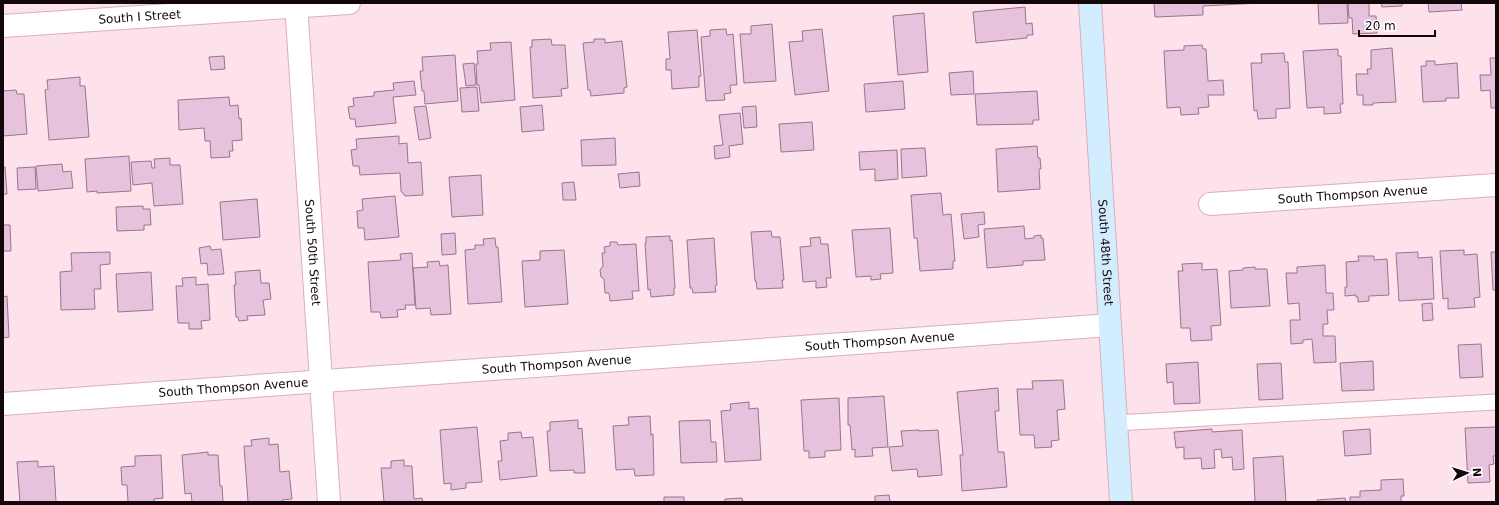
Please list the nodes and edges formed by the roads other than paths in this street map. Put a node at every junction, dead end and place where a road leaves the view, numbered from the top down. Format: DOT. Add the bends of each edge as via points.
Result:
graph roads {
  1 [pos="349,3"];
  2 [pos="1090,3"];
  3 [pos="297,5"];
  4 [pos="3,26"];
  5 [pos="1496,185"];
  6 [pos="1210,204"];
  7 [pos="1110,325"];
  8 [pos="321,381"];
  9 [pos="1496,402"];
  10 [pos="3,404"];
  11 [pos="1116,423"];
  12 [pos="330,502"];
  13 [pos="1121,502"];
  1 -- 3 [label="street, South I Street"];
  2 -- 7 [label="main road, South 48th Street"];
  3 -- 4 [label="street, South I Street"];
  3 -- 8 [label="street, South 50th Street"];
  5 -- 6 [label="street, South Thompson Avenue"];
  7 -- 8 [label="street, South Thompson Avenue"];
  7 -- 11 [label="main road, South 48th Street"];
  8 -- 10 [label="street, South Thompson Avenue"];
  8 -- 12 [label="street, South 50th Street"];
  9 -- 11 [label="lane"];
  11 -- 13 [label="main road, South 48th Street"];
}
